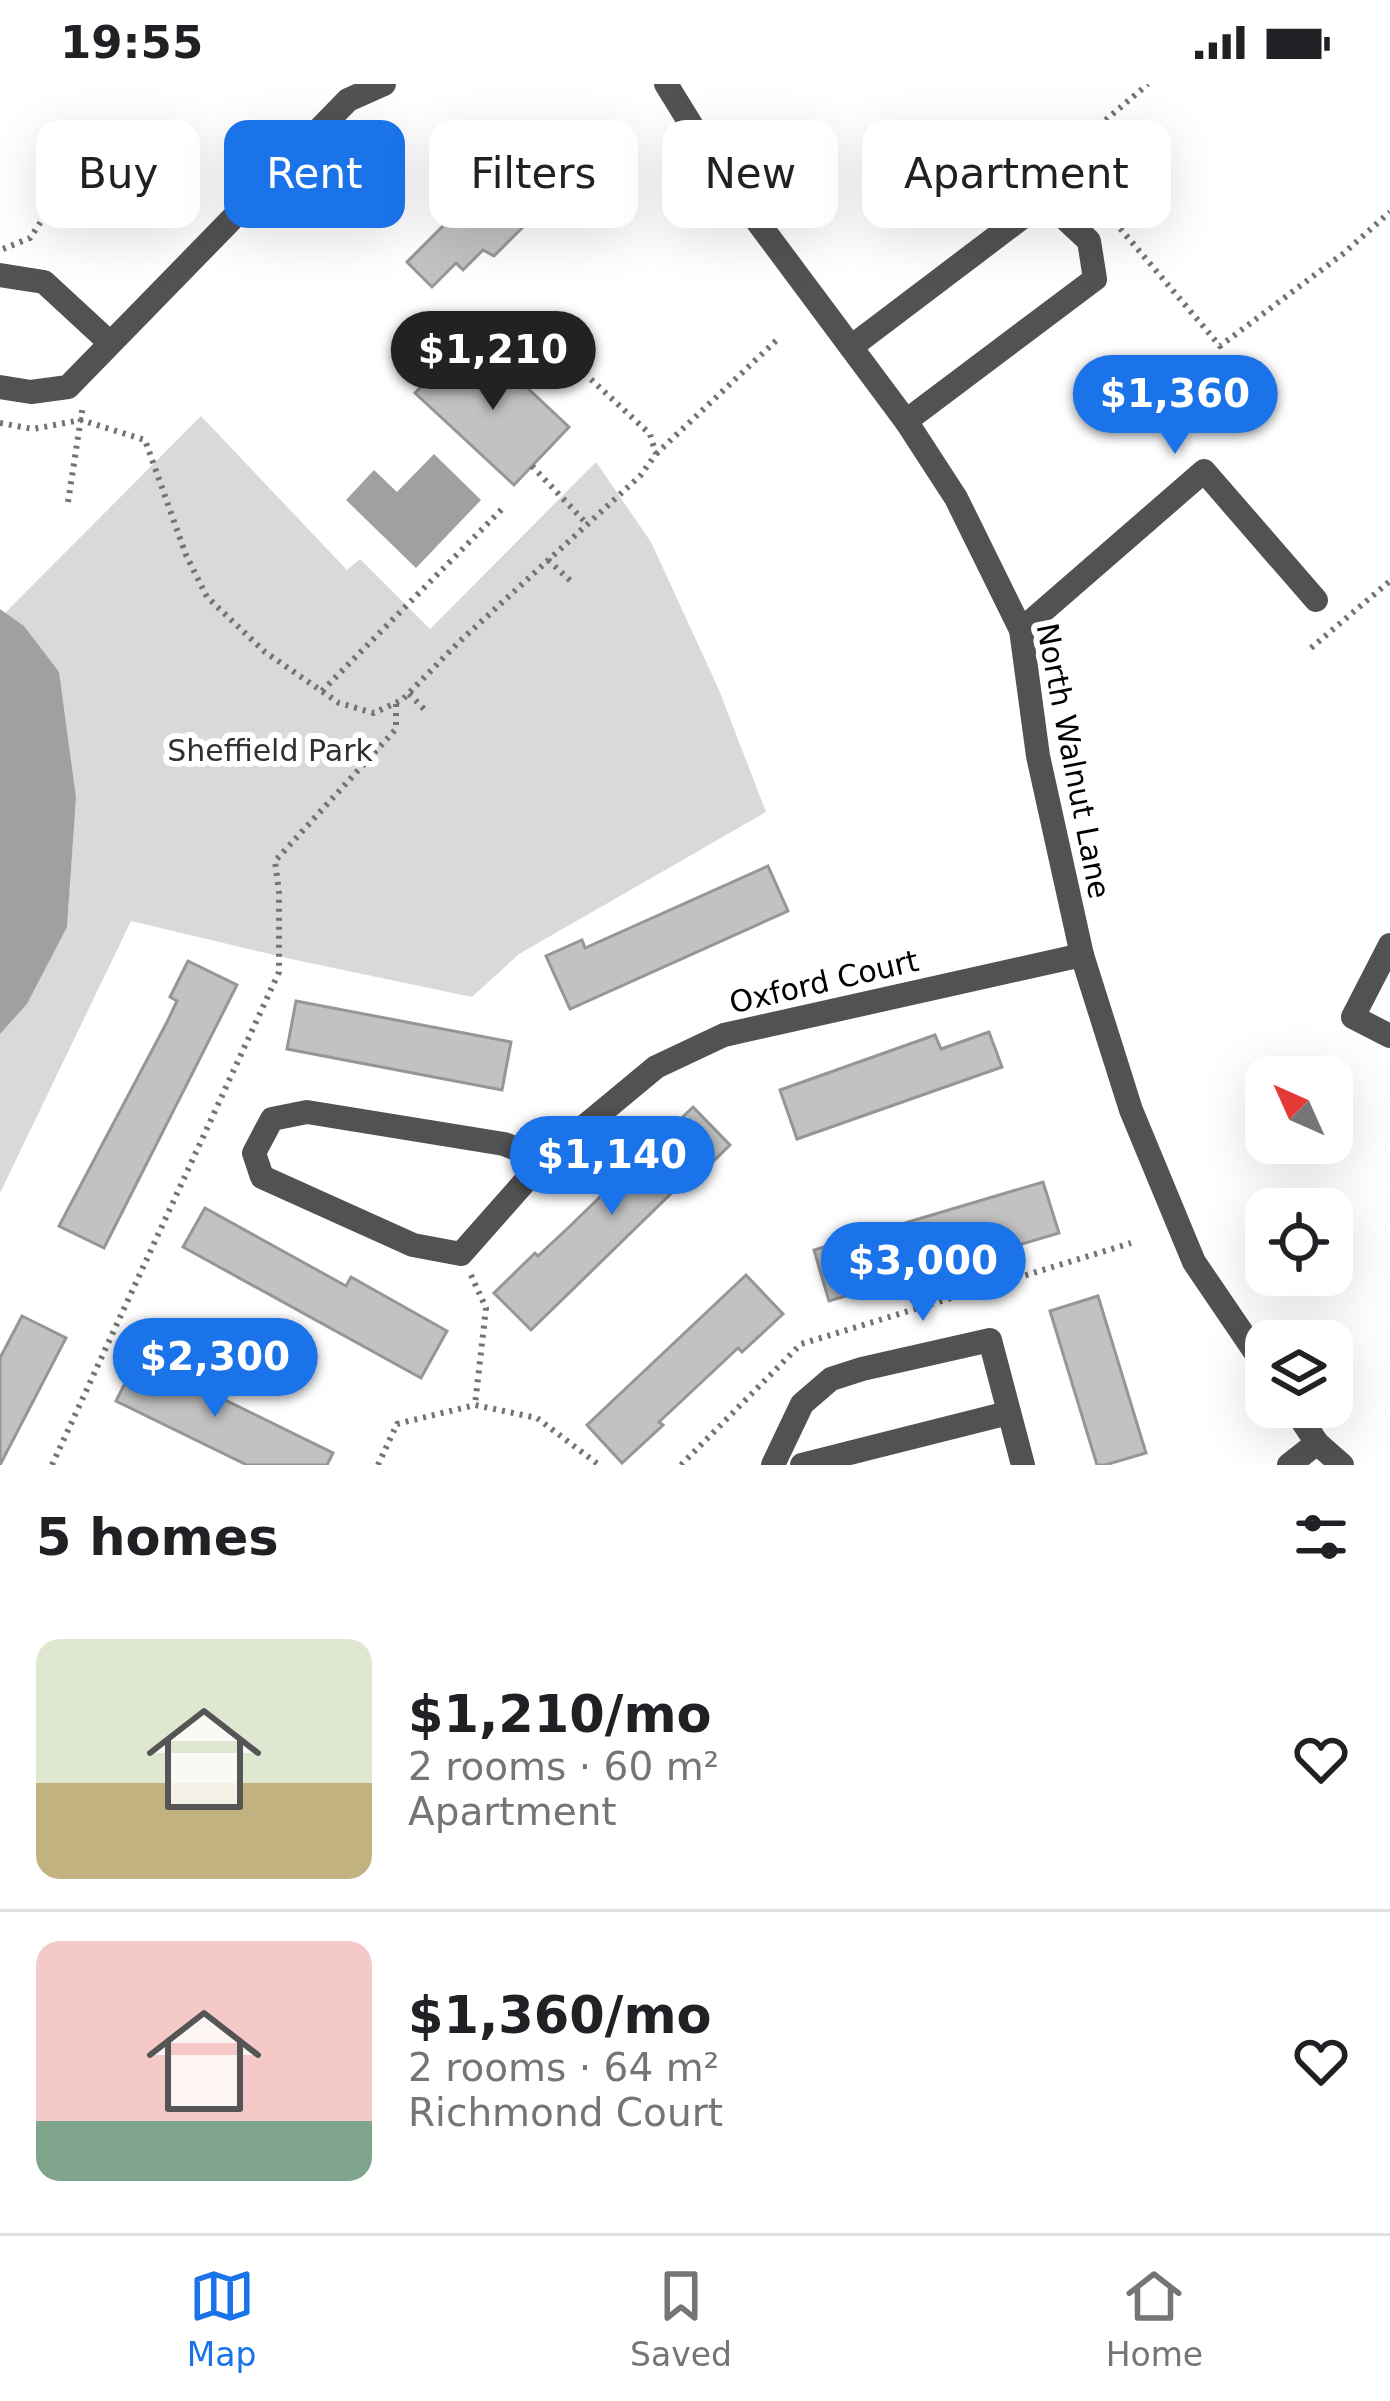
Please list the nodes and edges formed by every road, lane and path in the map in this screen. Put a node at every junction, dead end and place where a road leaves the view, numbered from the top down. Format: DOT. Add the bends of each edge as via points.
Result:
graph roads {
  1 [pos="385,84"];
  2 [pos="666,84"];
  3 [pos="1390,212"];
  4 [pos="37,228"];
  5 [pos="1120,228"];
  6 [pos="0,250"];
  7 [pos="0,275"];
  8 [pos="780,337"];
  9 [pos="109,342"];
  10 [pos="851,346"];
  11 [pos="519,380"];
  12 [pos="0,387"];
  13 [pos="68,387"];
  14 [pos="81,420"];
  15 [pos="906,421"];
  16 [pos="0,423"];
  17 [pos="656,454"];
  18 [pos="532,466"];
  19 [pos="68,502"];
  20 [pos="505,506"];
  21 [pos="587,524"];
  22 [pos="548,560"];
  23 [pos="1390,581"];
  24 [pos="574,584"];
  25 [pos="1316,600"];
  26 [pos="1021,630"];
  27 [pos="1310,648"];
  28 [pos="322,692"];
  29 [pos="409,694"];
  30 [pos="396,703"];
  31 [pos="427,712"];
  32 [pos="1390,945"];
  33 [pos="1082,956"];
  34 [pos="1390,1036"];
  35 [pos="544,1160"];
  36 [pos="1131,1243"];
  37 [pos="461,1254"];
  38 [pos="1245,1337"];
  39 [pos="475,1405"];
  40 [pos="1008,1414"];
  41 [pos="1307,1428"];
  42 [pos="1317,1443"];
  43 [pos="52,1465"];
  44 [pos="378,1465"];
  45 [pos="599,1465"];
  46 [pos="681,1465"];
  47 [pos="773,1465"];
  48 [pos="802,1465"];
  49 [pos="1023,1465"];
  50 [pos="1289,1465"];
  51 [pos="1342,1465"];
  1 -- 9 [label="street" via="348,100"];
  2 -- 10 [label="street, North Walnut Lane" via="719,170"];
  3 -- 5 [label="path" via="1220,346"];
  4 -- 6 [label="path"];
  7 -- 9 [label="street" via="44,282"];
  8 -- 17 [label="path"];
  9 -- 13 [label="street"];
  10 -- 15 [label="street, North Walnut Lane"];
  10 -- 15 [label="street" via="1028,213 1056,210 1089,241 1094,279"];
  11 -- 17 [label="path" via="555,346 650,434"];
  12 -- 13 [label="street"];
  13 -- 14 [label="path" via="84,403"];
  14 -- 16 [label="path" via="33,429"];
  14 -- 19 [label="path"];
  14 -- 28 [label="path" via="146,440 207,597"];
  15 -- 26 [label="street, North Walnut Lane" via="956,498"];
  17 -- 21 [label="path"];
  18 -- 21 [label="path"];
  20 -- 28 [label="path"];
  21 -- 22 [label="path"];
  22 -- 24 [label="path"];
  22 -- 29 [label="path"];
  23 -- 27 [label="path"];
  25 -- 26 [label="street" via="1204,471"];
  26 -- 33 [label="street, North Walnut Lane" via="1038,756"];
  28 -- 30 [label="path" via="374,713"];
  29 -- 30 [label="path"];
  29 -- 31 [label="path"];
  30 -- 43 [label="path" via="396,729 275,862 279,972"];
  32 -- 34 [label="street" via="1353,1017"];
  33 -- 35 [label="street, Oxford Court" via="724,1035 656,1067"];
  33 -- 38 [label="street, North Walnut Lane" via="1131,1109 1194,1262"];
  35 -- 37 [label="street, Oxford Court"];
  35 -- 37 [label="street" via="504,1144 308,1112 272,1119 254,1153 262,1177 413,1245"];
  36 -- 46 [label="path" via="801,1344"];
  37 -- 39 [label="path" via="486,1308"];
  39 -- 44 [label="path" via="397,1424"];
  39 -- 45 [label="path" via="537,1418"];
  40 -- 47 [label="street" via="990,1340 831,1379 802,1404"];
  40 -- 48 [label="street"];
  40 -- 49 [label="street"];
  41 -- 42 [label="street"];
  42 -- 50 [label="street"];
  42 -- 51 [label="street"];
}
